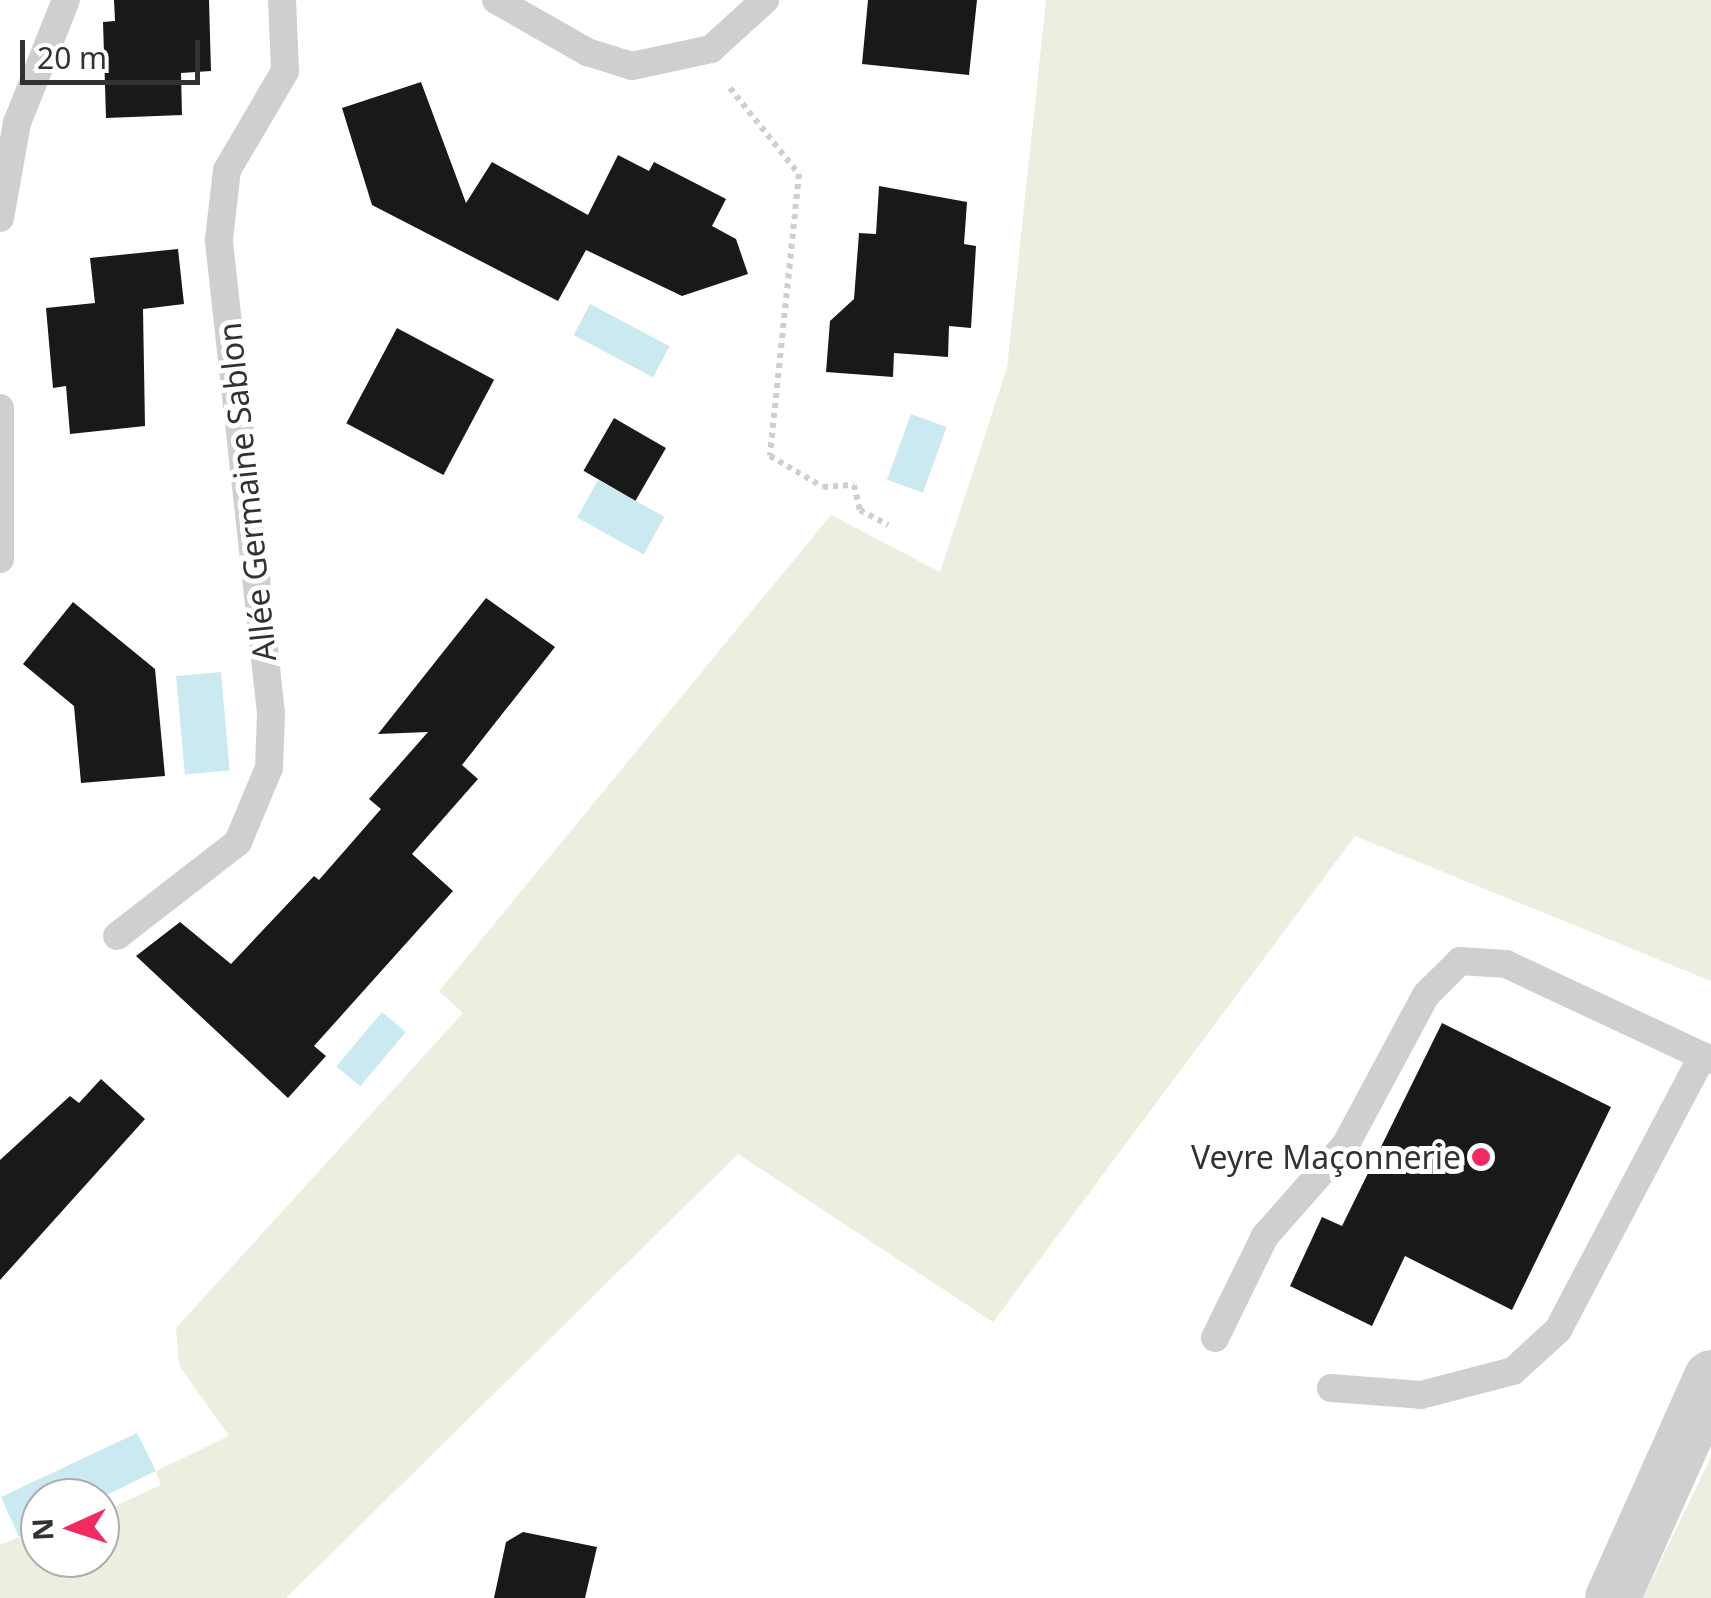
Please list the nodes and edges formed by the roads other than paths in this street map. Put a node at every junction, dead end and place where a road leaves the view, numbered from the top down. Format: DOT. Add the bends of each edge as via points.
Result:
graph roads {
  1 [pos="66,0"];
  2 [pos="282,0"];
  3 [pos="496,0"];
  4 [pos="765,0"];
  5 [pos="0,218"];
  6 [pos="0,408"];
  7 [pos="0,560"];
  8 [pos="117,936"];
  9 [pos="1707,1058"];
  10 [pos="1215,1338"];
  11 [pos="1711,1377"];
  12 [pos="1331,1388"];
  13 [pos="1612,1598"];
  1 -- 5 [label="lane" via="22,107"];
  2 -- 8 [label="lane, Allée Germaine Sablon" via="285,71 228,170 219,240 271,713 269,768 238,842"];
  3 -- 4 [label="lane" via="587,52 632,66 700,53 738,31"];
  6 -- 7 [label="lane"];
  9 -- 10 [label="lane" via="1506,964 1460,961 1426,994 1346,1144 1265,1236"];
  9 -- 12 [label="lane" via="1558,1330 1514,1371 1421,1395"];
  11 -- 13 [label="street"];
}
